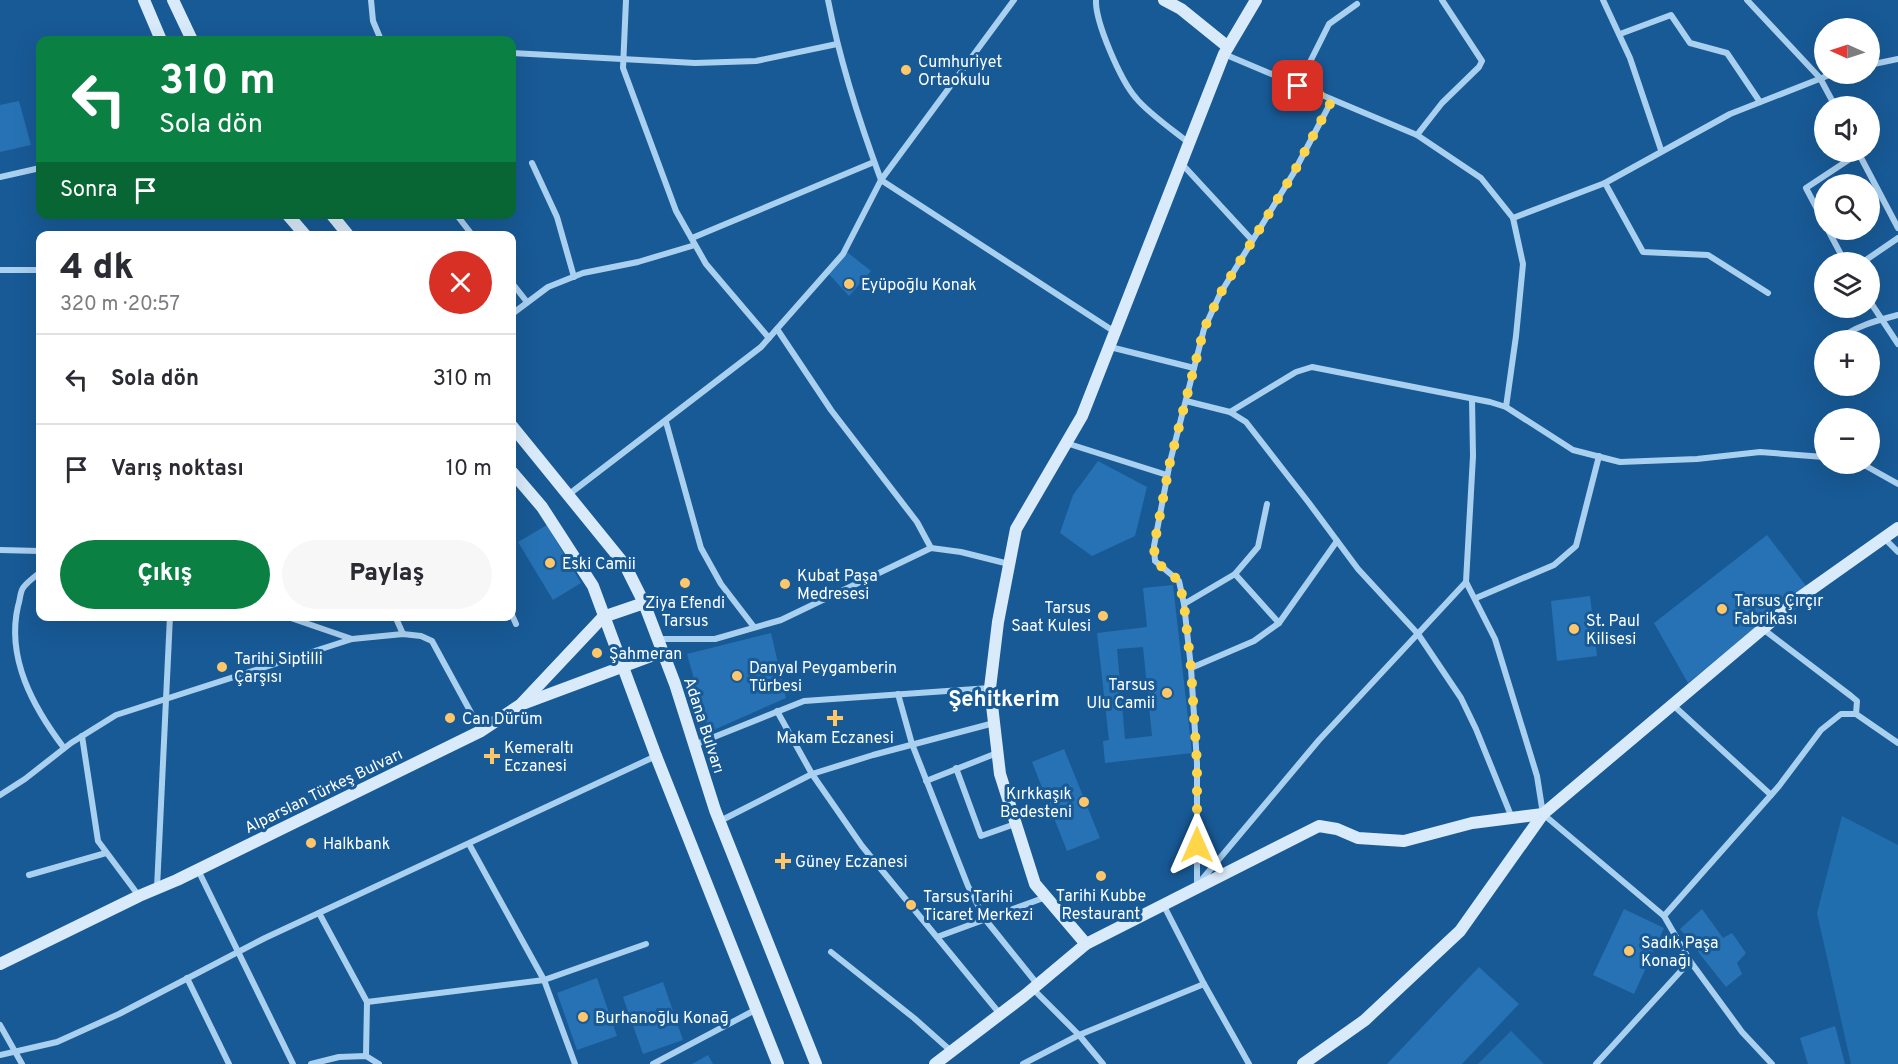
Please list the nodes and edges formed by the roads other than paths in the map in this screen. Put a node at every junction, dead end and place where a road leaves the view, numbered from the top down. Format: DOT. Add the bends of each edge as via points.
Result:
graph roads {
  1 [pos="144,0"];
  2 [pos="173,0"];
  3 [pos="371,0"];
  4 [pos="627,0"];
  5 [pos="828,0"];
  6 [pos="1014,0"];
  7 [pos="1096,0"];
  8 [pos="1164,0"];
  9 [pos="1256,0"];
  10 [pos="1443,0"];
  11 [pos="1603,0"];
  12 [pos="1747,0"];
  13 [pos="1357,4"];
  14 [pos="1620,34"];
  15 [pos="159,36"];
  16 [pos="190,36"];
  17 [pos="379,36"];
  18 [pos="837,44"];
  19 [pos="1226,51"];
  20 [pos="516,52"];
  21 [pos="1898,59"];
  22 [pos="623,60"];
  23 [pos="1880,63"];
  24 [pos="1814,72"];
  25 [pos="1814,80"];
  26 [pos="1298,86"];
  27 [pos="1332,100"];
  28 [pos="1760,102"];
  29 [pos="1417,135"];
  30 [pos="1190,144"];
  31 [pos="1661,150"];
  32 [pos="874,162"];
  33 [pos="1844,162"];
  34 [pos="1863,162"];
  35 [pos="532,163"];
  36 [pos="1182,164"];
  37 [pos="36,169"];
  38 [pos="1826,174"];
  39 [pos="0,177"];
  40 [pos="881,180"];
  41 [pos="1814,182"];
  42 [pos="1605,183"];
  43 [pos="1814,203"];
  44 [pos="1513,218"];
  45 [pos="291,219"];
  46 [pos="335,219"];
  47 [pos="460,219"];
  48 [pos="1898,228"];
  49 [pos="302,231"];
  50 [pos="345,231"];
  51 [pos="469,231"];
  52 [pos="1898,238"];
  53 [pos="1252,240"];
  54 [pos="693,242"];
  55 [pos="1878,252"];
  56 [pos="0,270"];
  57 [pos="36,270"];
  58 [pos="574,277"];
  59 [pos="516,288"];
  60 [pos="1768,293"];
  61 [pos="527,302"];
  62 [pos="516,311"];
  63 [pos="1898,315"];
  64 [pos="1880,316"];
  65 [pos="1882,319"];
  66 [pos="777,329"];
  67 [pos="1856,330"];
  68 [pos="1115,332"];
  69 [pos="769,338"];
  70 [pos="1898,344"];
  71 [pos="1110,347"];
  72 [pos="1194,368"];
  73 [pos="1472,399"];
  74 [pos="1186,401"];
  75 [pos="1506,407"];
  76 [pos="1230,412"];
  77 [pos="666,422"];
  78 [pos="516,431"];
  79 [pos="1066,443"];
  80 [pos="1599,456"];
  81 [pos="1814,456"];
  82 [pos="1880,474"];
  83 [pos="1167,475"];
  84 [pos="516,477"];
  85 [pos="1898,484"];
  86 [pos="568,495"];
  87 [pos="1267,504"];
  88 [pos="1898,528"];
  89 [pos="1884,538"];
  90 [pos="1337,541"];
  91 [pos="931,548"];
  92 [pos="0,550"];
  93 [pos="36,551"];
  94 [pos="1898,552"];
  95 [pos="1009,564"];
  96 [pos="1235,574"];
  97 [pos="36,576"];
  98 [pos="1466,582"];
  99 [pos="1476,598"];
  100 [pos="644,603"];
  101 [pos="1184,604"];
  102 [pos="603,617"];
  103 [pos="170,621"];
  104 [pos="300,621"];
  105 [pos="397,621"];
  106 [pos="515,621"];
  107 [pos="1278,623"];
  108 [pos="516,624"];
  109 [pos="754,627"];
  110 [pos="1763,629"];
  111 [pos="403,634"];
  112 [pos="1418,634"];
  113 [pos="352,639"];
  114 [pos="657,639"];
  115 [pos="662,652"];
  116 [pos="622,668"];
  117 [pos="1191,668"];
  118 [pos="990,688"];
  119 [pos="898,694"];
  120 [pos="166,700"];
  121 [pos="520,705"];
  122 [pos="1673,705"];
  123 [pos="777,711"];
  124 [pos="1856,714"];
  125 [pos="994,723"];
  126 [pos="481,731"];
  127 [pos="82,736"];
  128 [pos="1898,743"];
  129 [pos="912,744"];
  130 [pos="694,745"];
  131 [pos="64,748"];
  132 [pos="998,752"];
  133 [pos="656,756"];
  134 [pos="956,768"];
  135 [pos="812,774"];
  136 [pos="926,781"];
  137 [pos="0,795"];
  138 [pos="1771,795"];
  139 [pos="1543,814"];
  140 [pos="1512,818"];
  141 [pos="719,822"];
  142 [pos="1016,824"];
  143 [pos="469,844"];
  144 [pos="106,853"];
  145 [pos="198,870"];
  146 [pos="28,875"];
  147 [pos="1197,886"];
  148 [pos="157,889"];
  149 [pos="139,896"];
  150 [pos="1046,897"];
  151 [pos="1163,904"];
  152 [pos="319,913"];
  153 [pos="1664,916"];
  154 [pos="986,919"];
  155 [pos="937,937"];
  156 [pos="646,944"];
  157 [pos="1086,944"];
  158 [pos="238,951"];
  159 [pos="831,952"];
  160 [pos="1690,961"];
  161 [pos="0,964"];
  162 [pos="187,978"];
  163 [pos="544,980"];
  164 [pos="1204,984"];
  165 [pos="1035,987"];
  166 [pos="367,1002"];
  167 [pos="758,1009"];
  168 [pos="1001,1014"];
  169 [pos="0,1025"];
  170 [pos="1079,1035"];
  171 [pos="15,1051"];
  172 [pos="951,1051"];
  173 [pos="0,1055"];
  174 [pos="366,1056"];
  175 [pos="1026,1063"];
  176 [pos="22,1064"];
  177 [pos="229,1064"];
  178 [pos="293,1064"];
  179 [pos="311,1064"];
  180 [pos="379,1064"];
  181 [pos="575,1064"];
  182 [pos="653,1064"];
  183 [pos="778,1064"];
  184 [pos="816,1064"];
  185 [pos="935,1064"];
  186 [pos="1103,1064"];
  187 [pos="1249,1064"];
  188 [pos="1303,1064"];
  189 [pos="1596,1064"];
  190 [pos="1772,1064"];
  1 -- 15 [label="street"];
  2 -- 16 [label="street"];
  3 -- 17 [label="street" via="372,21"];
  4 -- 22 [label="street"];
  5 -- 18 [label="street"];
  6 -- 40 [label="street"];
  7 -- 30 [label="street" via="1095,10 1113,58 1135,98"];
  8 -- 19 [label="street" via="1181,9"];
  9 -- 19 [label="street"];
  10 -- 29 [label="street" via="1482,61"];
  11 -- 14 [label="street"];
  12 -- 24 [label="street"];
  13 -- 26 [label="street" via="1329,24"];
  14 -- 28 [label="street" via="1671,15 1690,43 1727,53"];
  14 -- 31 [label="street"];
  18 -- 22 [label="street" via="756,61"];
  18 -- 32 [label="street"];
  19 -- 26 [label="street"];
  19 -- 30 [label="street"];
  20 -- 22 [label="street"];
  21 -- 23 [label="street"];
  22 -- 54 [label="street" via="676,211"];
  25 -- 28 [label="street"];
  26 -- 27 [label="street"];
  27 -- 29 [label="street"];
  27 -- 53 [label="street"];
  28 -- 31 [label="street"];
  29 -- 44 [label="street" via="1481,178"];
  30 -- 36 [label="street"];
  31 -- 42 [label="street"];
  32 -- 40 [label="street"];
  32 -- 54 [label="street"];
  33 -- 38 [label="street"];
  34 -- 48 [label="street"];
  35 -- 58 [label="street" via="557,217"];
  36 -- 53 [label="street"];
  36 -- 68 [label="street"];
  37 -- 39 [label="street"];
  40 -- 66 [label="street" via="843,254"];
  40 -- 68 [label="street"];
  41 -- 43 [label="street" via="1806,188"];
  42 -- 44 [label="street"];
  42 -- 60 [label="street" via="1643,252 1708,255"];
  44 -- 75 [label="street" via="1523,264"];
  45 -- 49 [label="street"];
  46 -- 50 [label="street"];
  47 -- 51 [label="street"];
  52 -- 55 [label="street"];
  53 -- 72 [label="street" via="1204,329"];
  54 -- 58 [label="street" via="638,262"];
  54 -- 69 [label="street" via="706,264"];
  56 -- 57 [label="street"];
  58 -- 61 [label="street" via="548,287"];
  59 -- 61 [label="street"];
  61 -- 62 [label="street"];
  63 -- 65 [label="street"];
  64 -- 65 [label="street"];
  65 -- 67 [label="street"];
  65 -- 70 [label="street"];
  66 -- 69 [label="street"];
  66 -- 91 [label="street" via="831,410 917,522"];
  68 -- 71 [label="street"];
  69 -- 77 [label="street"];
  71 -- 72 [label="street"];
  71 -- 79 [label="street" via="1082,416"];
  72 -- 74 [label="street"];
  73 -- 75 [label="street"];
  73 -- 76 [label="street" via="1312,367 1296,372"];
  73 -- 98 [label="street"];
  74 -- 76 [label="street"];
  74 -- 83 [label="street"];
  75 -- 80 [label="street" via="1573,450"];
  76 -- 90 [label="street" via="1261,440"];
  77 -- 86 [label="street"];
  77 -- 109 [label="street" via="702,548 721,584"];
  78 -- 86 [label="street, Adana Bulvarı"];
  79 -- 83 [label="street"];
  79 -- 95 [label="street" via="1016,529"];
  80 -- 81 [label="street" via="1620,462 1760,452"];
  80 -- 99 [label="street" via="1576,546 1554,566"];
  82 -- 85 [label="street"];
  83 -- 101 [label="street" via="1154,546 1155,561 1179,581"];
  84 -- 102 [label="street" via="542,507 593,586"];
  86 -- 100 [label="street, Adana Bulvarı" via="625,565"];
  87 -- 96 [label="street" via="1258,547"];
  88 -- 89 [label="street"];
  89 -- 94 [label="street"];
  89 -- 110 [label="street" via="1799,598"];
  90 -- 107 [label="street"];
  90 -- 112 [label="street"];
  91 -- 95 [label="street"];
  91 -- 109 [label="street" via="781,620"];
  92 -- 93 [label="street"];
  95 -- 118 [label="street"];
  96 -- 101 [label="street"];
  96 -- 107 [label="street"];
  97 -- 131 [label="street" via="23,588 16,614 15,646 25,682 43,720"];
  98 -- 99 [label="street"];
  98 -- 112 [label="street"];
  99 -- 139 [label="street" via="1498,649 1538,776"];
  100 -- 102 [label="street"];
  100 -- 114 [label="street, Adana Bulvarı"];
  101 -- 117 [label="street"];
  102 -- 116 [label="street"];
  102 -- 121 [label="street"];
  103 -- 120 [label="street"];
  104 -- 113 [label="street"];
  105 -- 111 [label="street"];
  106 -- 108 [label="street"];
  107 -- 117 [label="street" via="1254,641"];
  109 -- 114 [label="street" via="715,639"];
  110 -- 122 [label="street"];
  110 -- 124 [label="street" via="1857,701"];
  111 -- 113 [label="street"];
  111 -- 126 [label="street" via="432,641"];
  112 -- 140 [label="street" via="1461,698"];
  112 -- 147 [label="street" via="1319,740"];
  113 -- 120 [label="street"];
  114 -- 115 [label="street, Adana Bulvarı"];
  115 -- 116 [label="street, Alparslan Türkeş Bulvarı"];
  115 -- 130 [label="street, Adana Bulvarı"];
  116 -- 121 [label="street, Alparslan Türkeş Bulvarı"];
  116 -- 133 [label="street"];
  117 -- 147 [label="street" via="1197,764"];
  118 -- 119 [label="street"];
  118 -- 125 [label="street"];
  119 -- 123 [label="street" via="804,701"];
  119 -- 129 [label="street"];
  120 -- 127 [label="street" via="116,714"];
  120 -- 148 [label="street"];
  121 -- 126 [label="street, Alparslan Türkeş Bulvarı"];
  122 -- 138 [label="street"];
  122 -- 139 [label="street"];
  123 -- 130 [label="street"];
  123 -- 135 [label="street"];
  124 -- 128 [label="street"];
  124 -- 138 [label="street" via="1841,714 1821,730"];
  125 -- 129 [label="street"];
  125 -- 132 [label="street"];
  126 -- 145 [label="street, Alparslan Türkeş Bulvarı"];
  127 -- 131 [label="street"];
  127 -- 144 [label="street" via="95,827"];
  129 -- 135 [label="street"];
  129 -- 136 [label="street"];
  130 -- 141 [label="street, Adana Bulvarı"];
  131 -- 137 [label="street"];
  132 -- 134 [label="street"];
  132 -- 142 [label="street" via="1000,774"];
  133 -- 143 [label="street"];
  133 -- 167 [label="street"];
  134 -- 136 [label="street"];
  134 -- 142 [label="street" via="981,836"];
  135 -- 141 [label="street"];
  135 -- 155 [label="street" via="862,846"];
  136 -- 154 [label="street" via="968,886"];
  138 -- 153 [label="street"];
  139 -- 140 [label="street"];
  139 -- 153 [label="street"];
  139 -- 188 [label="street" via="1460,931 1365,1020"];
  140 -- 147 [label="street" via="1404,841 1359,838 1319,826"];
  141 -- 184 [label="street, Adana Bulvarı"];
  142 -- 150 [label="street" via="1035,884"];
  143 -- 152 [label="street"];
  143 -- 163 [label="street"];
  144 -- 146 [label="street"];
  144 -- 149 [label="street"];
  145 -- 148 [label="street, Alparslan Türkeş Bulvarı"];
  145 -- 158 [label="street"];
  147 -- 151 [label="street"];
  148 -- 149 [label="street, Alparslan Türkeş Bulvarı"];
  149 -- 161 [label="street, Alparslan Türkeş Bulvarı"];
  150 -- 154 [label="street"];
  150 -- 157 [label="street"];
  151 -- 157 [label="street"];
  151 -- 164 [label="street"];
  152 -- 158 [label="street"];
  152 -- 166 [label="street"];
  153 -- 160 [label="street"];
  154 -- 155 [label="street"];
  154 -- 165 [label="street"];
  155 -- 168 [label="street"];
  156 -- 163 [label="street"];
  157 -- 165 [label="street"];
  158 -- 162 [label="street"];
  158 -- 178 [label="street"];
  159 -- 172 [label="street"];
  160 -- 189 [label="street"];
  160 -- 190 [label="street" via="1742,1032"];
  162 -- 171 [label="street" via="57,1042"];
  162 -- 177 [label="street"];
  163 -- 166 [label="street"];
  163 -- 181 [label="street"];
  164 -- 170 [label="street"];
  164 -- 187 [label="street"];
  165 -- 168 [label="street"];
  165 -- 170 [label="street"];
  166 -- 174 [label="street"];
  167 -- 182 [label="street"];
  167 -- 183 [label="street"];
  168 -- 172 [label="street"];
  169 -- 171 [label="street"];
  170 -- 175 [label="street"];
  170 -- 186 [label="street"];
  171 -- 173 [label="street"];
  171 -- 176 [label="street"];
  172 -- 185 [label="street"];
  174 -- 179 [label="street" via="339,1056"];
  174 -- 180 [label="street"];
}
